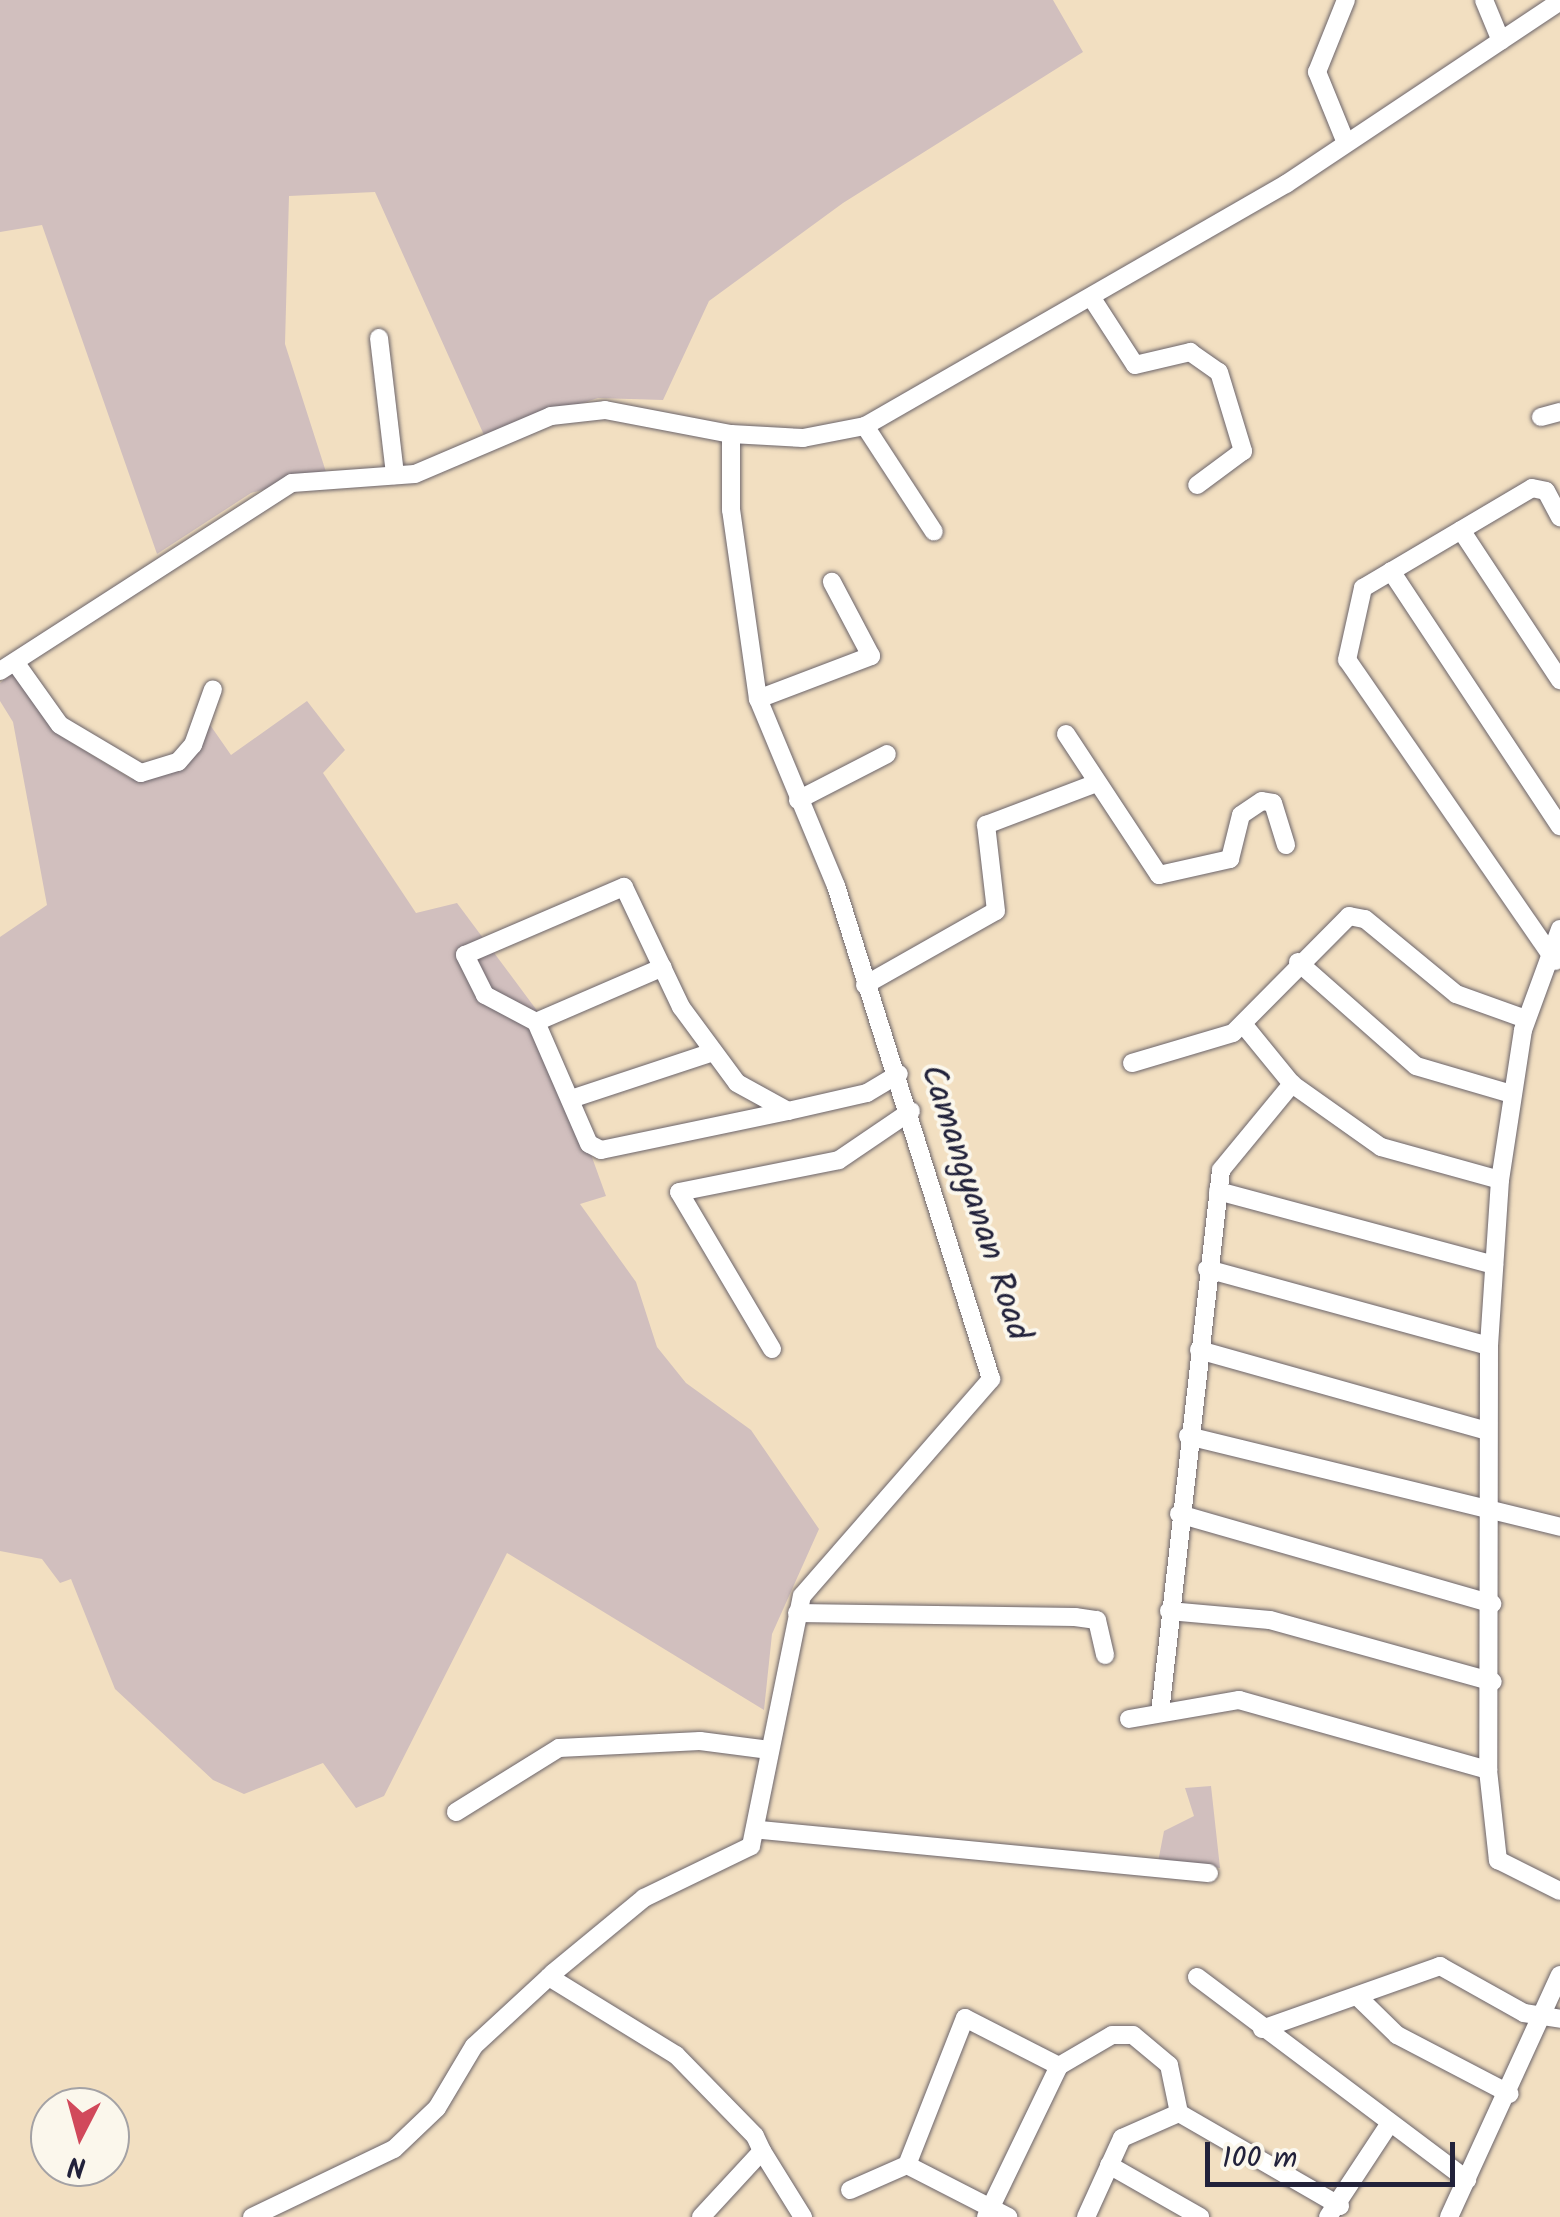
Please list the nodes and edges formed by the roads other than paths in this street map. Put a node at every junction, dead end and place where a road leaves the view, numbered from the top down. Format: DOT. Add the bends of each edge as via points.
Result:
graph roads {
  1 [pos="1346,0"];
  2 [pos="1484,0"];
  3 [pos="1560,1"];
  4 [pos="1502,41"];
  5 [pos="1346,143"];
  6 [pos="1093,300"];
  7 [pos="380,338"];
  8 [pos="864,426"];
  9 [pos="730,434"];
  10 [pos="395,474"];
  11 [pos="1197,485"];
  12 [pos="1560,517"];
  13 [pos="1461,530"];
  14 [pos="934,532"];
  15 [pos="1391,571"];
  16 [pos="832,582"];
  17 [pos="8,666"];
  18 [pos="1560,680"];
  19 [pos="213,690"];
  20 [pos="758,699"];
  21 [pos="1066,734"];
  22 [pos="887,754"];
  23 [pos="1094,784"];
  24 [pos="798,800"];
  25 [pos="1560,826"];
  26 [pos="1286,845"];
  27 [pos="1560,929"];
  28 [pos="1555,961"];
  29 [pos="1298,962"];
  30 [pos="663,967"];
  31 [pos="865,984"];
  32 [pos="1526,1019"];
  33 [pos="536,1022"];
  34 [pos="1244,1024"];
  35 [pos="713,1052"];
  36 [pos="1132,1063"];
  37 [pos="899,1074"];
  38 [pos="1292,1084"];
  39 [pos="1512,1094"];
  40 [pos="571,1099"];
  41 [pos="788,1111"];
  42 [pos="912,1111"];
  43 [pos="1500,1180"];
  44 [pos="1218,1191"];
  45 [pos="1494,1265"];
  46 [pos="1208,1269"];
  47 [pos="1490,1346"];
  48 [pos="772,1349"];
  49 [pos="1199,1350"];
  50 [pos="1488,1431"];
  51 [pos="1188,1436"];
  52 [pos="1179,1514"];
  53 [pos="1493,1516"];
  54 [pos="1560,1527"];
  55 [pos="1492,1604"];
  56 [pos="1169,1611"];
  57 [pos="797,1613"];
  58 [pos="1105,1655"];
  59 [pos="1493,1682"];
  60 [pos="1160,1713"];
  61 [pos="1129,1718"];
  62 [pos="769,1750"];
  63 [pos="1488,1770"];
  64 [pos="456,1812"];
  65 [pos="761,1830"];
  66 [pos="1209,1873"];
  67 [pos="1560,1891"];
  68 [pos="1560,1975"];
  69 [pos="549,1978"];
  70 [pos="1197,1978"];
  71 [pos="1357,1996"];
  72 [pos="1554,2019"];
  73 [pos="1262,2029"];
  74 [pos="1059,2066"];
  75 [pos="1510,2094"];
  76 [pos="1179,2113"];
  77 [pos="1390,2124"];
  78 [pos="762,2150"];
  79 [pos="1110,2165"];
  80 [pos="908,2166"];
  81 [pos="1467,2180"];
  82 [pos="850,2190"];
  83 [pos="988,2212"];
  84 [pos="1334,2212"];
  85 [pos="252,2217"];
  86 [pos="701,2217"];
  87 [pos="803,2217"];
  88 [pos="1008,2217"];
  89 [pos="1086,2217"];
  90 [pos="1200,2217"];
  91 [pos="1449,2217"];
  1 -- 5 [label="street" via="1317,72"];
  2 -- 4 [label="street"];
  3 -- 4 [label="street"];
  4 -- 5 [label="street"];
  5 -- 6 [label="street"];
  6 -- 8 [label="street"];
  6 -- 11 [label="street" via="1135,365 1190,352 1219,372 1243,451"];
  7 -- 10 [label="street"];
  8 -- 9 [label="street" via="803,438"];
  8 -- 14 [label="street"];
  9 -- 10 [label="street" via="605,410 551,416"];
  9 -- 20 [label="street, Camangyanan Road" via="731,510"];
  10 -- 17 [label="street" via="292,482"];
  12 -- 13 [label="street" via="1537,486"];
  13 -- 15 [label="street"];
  13 -- 18 [label="street"];
  15 -- 25 [label="street"];
  15 -- 28 [label="street" via="1359,592 1348,664"];
  16 -- 20 [label="street" via="870,656"];
  17 -- 19 [label="street" via="60,725 141,773 178,762 193,745"];
  20 -- 24 [label="street, Camangyanan Road"];
  21 -- 23 [label="street"];
  22 -- 24 [label="street"];
  23 -- 26 [label="street" via="1160,875 1230,859 1241,815 1262,801 1273,803"];
  23 -- 31 [label="street" via="986,824 996,911"];
  24 -- 31 [label="street, Camangyanan Road"];
  27 -- 28 [label="street"];
  28 -- 32 [label="street"];
  29 -- 32 [label="street" via="1356,916 1456,994"];
  29 -- 34 [label="street"];
  29 -- 39 [label="street" via="1416,1066"];
  30 -- 33 [label="street"];
  30 -- 33 [label="street" via="624,888 466,955 485,995"];
  30 -- 35 [label="street"];
  31 -- 37 [label="street, Camangyanan Road"];
  32 -- 39 [label="street"];
  33 -- 40 [label="street"];
  34 -- 36 [label="street"];
  34 -- 38 [label="street"];
  35 -- 40 [label="street"];
  35 -- 41 [label="street" via="737,1083"];
  37 -- 41 [label="street" via="867,1093"];
  37 -- 42 [label="street, Camangyanan Road"];
  38 -- 43 [label="street" via="1381,1148"];
  38 -- 44 [label="street" via="1221,1170"];
  39 -- 43 [label="street"];
  40 -- 41 [label="street" via="589,1144 602,1150"];
  42 -- 48 [label="street" via="839,1160 678,1192"];
  42 -- 57 [label="street, Camangyanan Road" via="992,1379 824,1566"];
  43 -- 45 [label="street"];
  44 -- 45 [label="street"];
  44 -- 46 [label="street"];
  45 -- 47 [label="street"];
  46 -- 47 [label="street"];
  46 -- 49 [label="street"];
  47 -- 50 [label="street"];
  49 -- 50 [label="street"];
  49 -- 51 [label="street"];
  50 -- 53 [label="street"];
  51 -- 52 [label="street"];
  51 -- 53 [label="street"];
  52 -- 55 [label="street"];
  52 -- 56 [label="street"];
  53 -- 54 [label="street"];
  53 -- 55 [label="street"];
  55 -- 59 [label="street"];
  56 -- 59 [label="street" via="1270,1620"];
  56 -- 60 [label="street"];
  57 -- 58 [label="street" via="1097,1620"];
  57 -- 62 [label="street, Camangyanan Road"];
  59 -- 63 [label="street"];
  60 -- 61 [label="street"];
  60 -- 63 [label="street" via="1267,1704"];
  62 -- 64 [label="street" via="700,1741 559,1748"];
  62 -- 65 [label="street, Camangyanan Road"];
  63 -- 67 [label="street" via="1498,1860"];
  65 -- 66 [label="street"];
  65 -- 69 [label="street" via="729,1864 644,1898"];
  68 -- 72 [label="street"];
  69 -- 78 [label="street" via="676,2055"];
  69 -- 85 [label="street" via="474,2046 418,2129"];
  70 -- 73 [label="street"];
  71 -- 72 [label="street" via="1440,1966"];
  71 -- 73 [label="street"];
  71 -- 75 [label="street" via="1397,2035"];
  72 -- 75 [label="street"];
  73 -- 77 [label="street"];
  74 -- 76 [label="street" via="1112,2035 1132,2036 1169,2065"];
  74 -- 80 [label="street" via="965,2018"];
  74 -- 83 [label="street"];
  75 -- 81 [label="street"];
  76 -- 79 [label="street" via="1138,2126"];
  76 -- 84 [label="street"];
  77 -- 81 [label="street"];
  77 -- 84 [label="street"];
  78 -- 86 [label="street"];
  78 -- 87 [label="street"];
  79 -- 89 [label="street"];
  79 -- 90 [label="street"];
  80 -- 82 [label="street"];
  80 -- 83 [label="street"];
  81 -- 91 [label="street"];
  83 -- 88 [label="street"];
}
